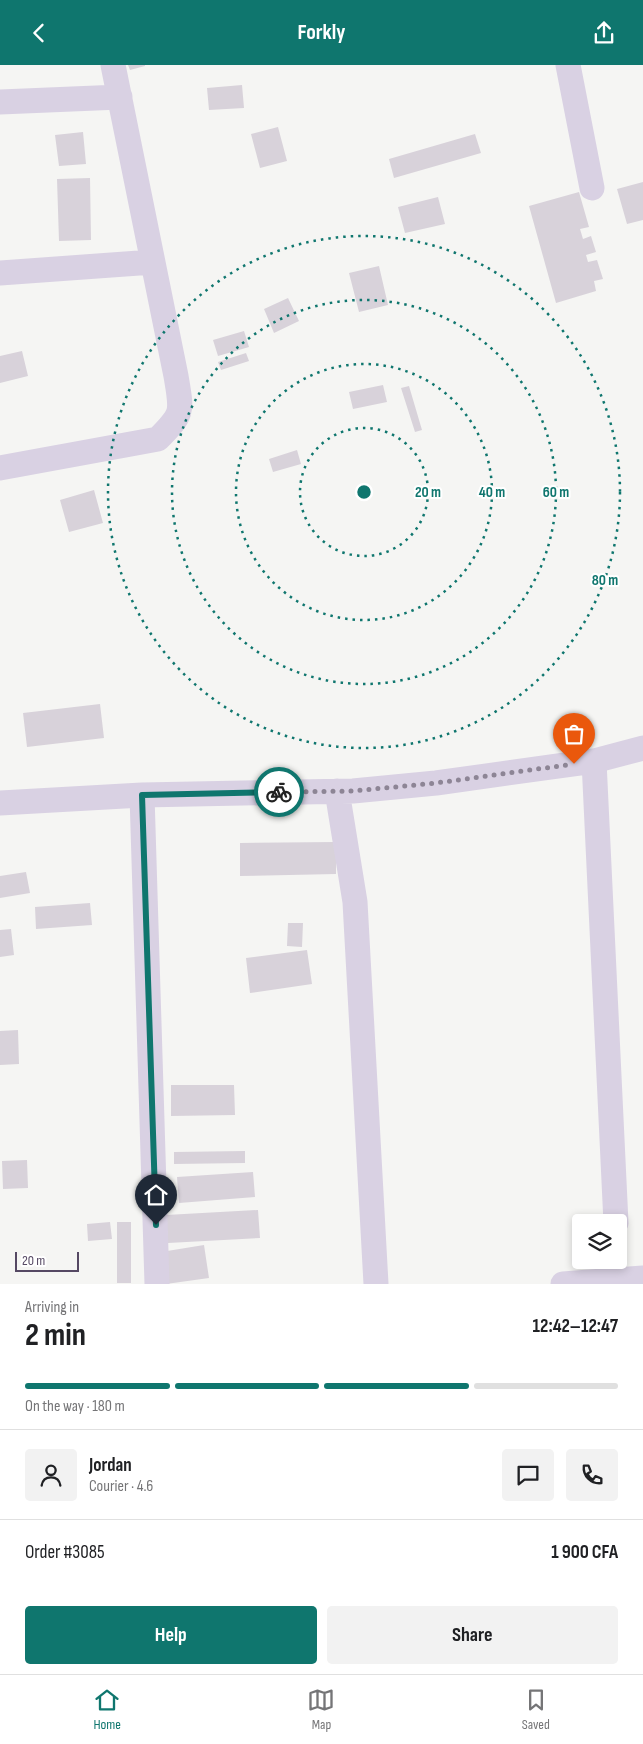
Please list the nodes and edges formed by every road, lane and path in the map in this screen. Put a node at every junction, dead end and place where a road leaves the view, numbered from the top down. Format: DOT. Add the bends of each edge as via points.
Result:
graph roads {
  1 [pos="113,65"];
  2 [pos="568,65"];
  3 [pos="120,97"];
  4 [pos="0,102"];
  5 [pos="592,188"];
  6 [pos="153,262"];
  7 [pos="0,273"];
  8 [pos="0,468"];
  9 [pos="643,748"];
  10 [pos="594,761"];
  11 [pos="337,791"];
  12 [pos="142,795"];
  13 [pos="0,803"];
  14 [pos="616,1214"];
  15 [pos="625,1275"];
  16 [pos="158,1284"];
  17 [pos="376,1284"];
  18 [pos="563,1284"];
  1 -- 3 [label="street"];
  2 -- 5 [label="street"];
  3 -- 4 [label="street"];
  3 -- 6 [label="street"];
  6 -- 7 [label="street"];
  6 -- 8 [label="street" via="181,403 176,421 158,439"];
  9 -- 10 [label="street"];
  10 -- 11 [label="street" via="436,783"];
  10 -- 14 [label="street"];
  11 -- 12 [label="street"];
  11 -- 17 [label="street" via="355,901"];
  12 -- 13 [label="street"];
  12 -- 16 [label="street"];
  15 -- 18 [label="street"];
}
